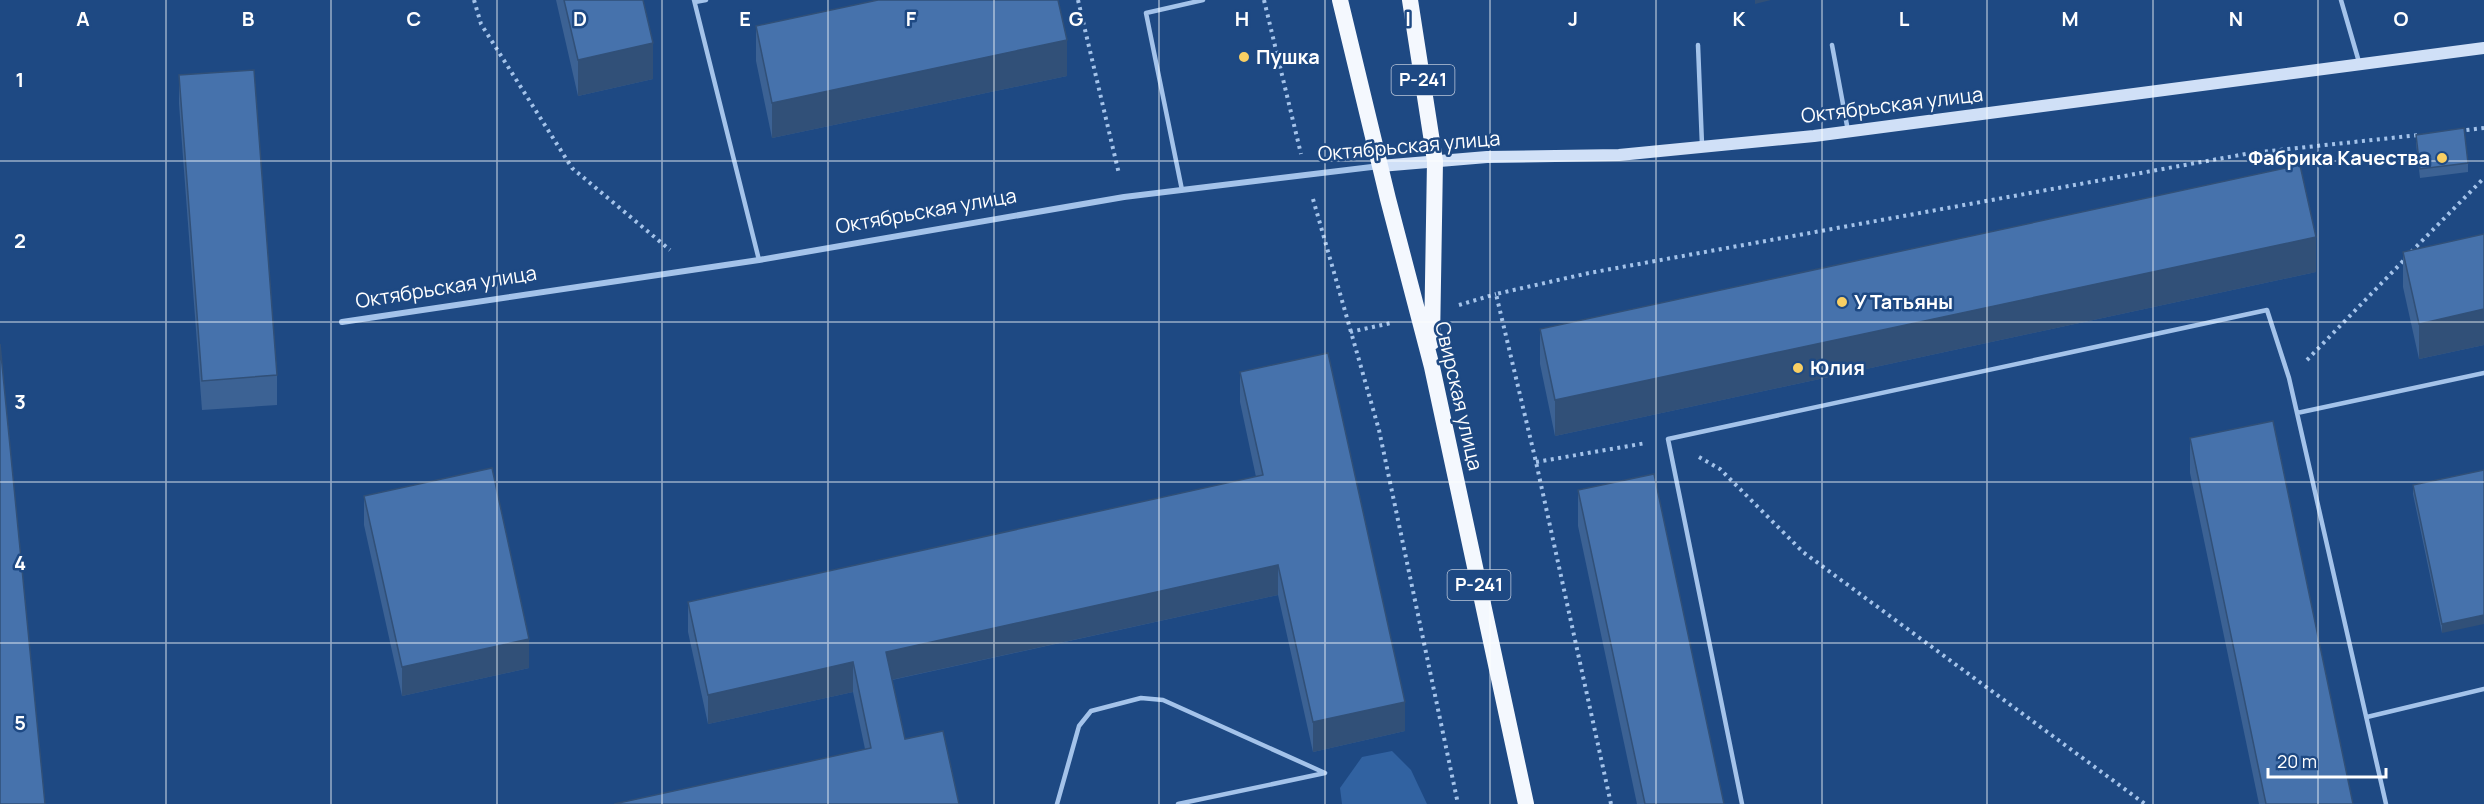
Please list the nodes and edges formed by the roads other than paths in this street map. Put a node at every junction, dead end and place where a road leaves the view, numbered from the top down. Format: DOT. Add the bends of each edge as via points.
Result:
graph roads {
  1 [pos="706,0"];
  2 [pos="1203,0"];
  3 [pos="1340,0"];
  4 [pos="1410,0"];
  5 [pos="2341,0"];
  6 [pos="695,1"];
  7 [pos="1698,45"];
  8 [pos="1833,45"];
  9 [pos="2484,48"];
  10 [pos="2360,64"];
  11 [pos="1848,131"];
  12 [pos="1702,147"];
  13 [pos="1435,160"];
  14 [pos="1380,166"];
  15 [pos="1182,190"];
  16 [pos="759,260"];
  17 [pos="342,322"];
  18 [pos="1432,367"];
  19 [pos="2484,373"];
  20 [pos="2296,413"];
  21 [pos="2484,689"];
  22 [pos="2367,717"];
  23 [pos="1057,804"];
  24 [pos="1178,804"];
  25 [pos="1526,804"];
  26 [pos="1742,804"];
  27 [pos="2386,804"];
  1 -- 6 [label="lane"];
  2 -- 15 [label="lane" via="1146,13"];
  3 -- 14 [label="highway, Свирская улица / Р-241"];
  4 -- 13 [label="highway, Р-241"];
  5 -- 10 [label="lane"];
  6 -- 16 [label="lane"];
  7 -- 12 [label="lane"];
  8 -- 11 [label="lane"];
  9 -- 10 [label="main road, Октябрьская улица"];
  10 -- 11 [label="main road, Октябрьская улица"];
  11 -- 12 [label="main road, Октябрьская улица"];
  12 -- 13 [label="main road, Октябрьская улица" via="1619,156"];
  13 -- 14 [label="main road, Октябрьская улица"];
  13 -- 18 [label="highway, Р-241"];
  14 -- 15 [label="street, Октябрьская улица"];
  14 -- 18 [label="highway, Свирская улица / Р-241"];
  15 -- 16 [label="street, Октябрьская улица"];
  16 -- 17 [label="street, Октябрьская улица"];
  18 -- 25 [label="highway, Свирская улица / Р-241"];
  19 -- 20 [label="lane"];
  20 -- 22 [label="lane"];
  20 -- 26 [label="lane" via="2267,310 1668,439"];
  21 -- 22 [label="lane"];
  22 -- 27 [label="lane"];
  23 -- 24 [label="lane" via="1079,726 1092,711 1141,698 1163,700 1325,773"];
}
